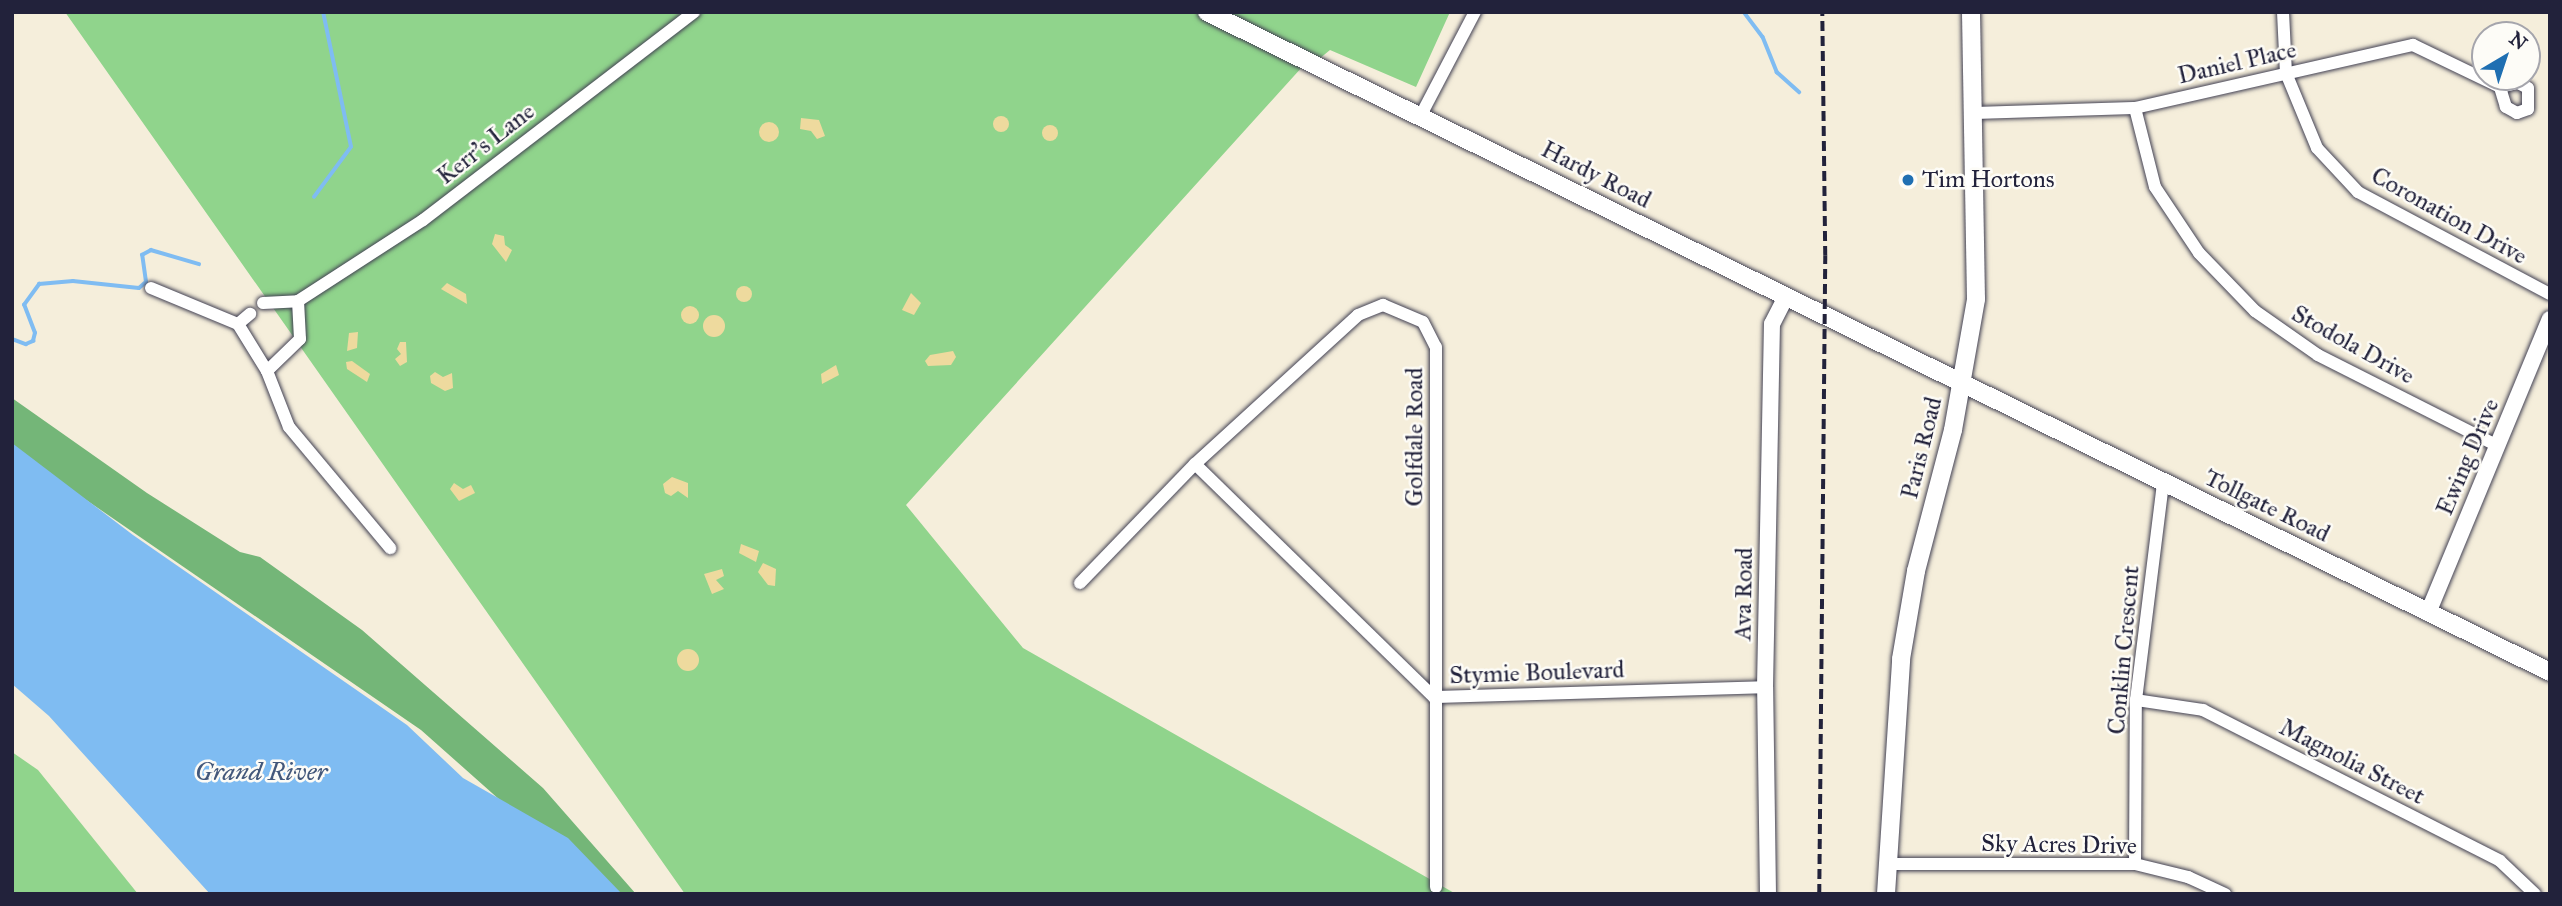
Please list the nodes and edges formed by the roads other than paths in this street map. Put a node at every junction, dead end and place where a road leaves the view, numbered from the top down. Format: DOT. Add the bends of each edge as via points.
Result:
graph roads {
  1 [pos="694,12"];
  2 [pos="1207,12"];
  3 [pos="1475,12"];
  4 [pos="1971,12"];
  5 [pos="2283,12"];
  6 [pos="2286,73"];
  7 [pos="2471,73"];
  8 [pos="2134,108"];
  9 [pos="1973,113"];
  10 [pos="1420,117"];
  11 [pos="151,288"];
  12 [pos="2550,294"];
  13 [pos="1785,299"];
  14 [pos="298,302"];
  15 [pos="263,303"];
  16 [pos="250,314"];
  17 [pos="2550,319"];
  18 [pos="238,324"];
  19 [pos="267,371"];
  20 [pos="1962,384"];
  21 [pos="2498,446"];
  22 [pos="1195,464"];
  23 [pos="2163,482"];
  24 [pos="390,548"];
  25 [pos="1080,583"];
  26 [pos="2428,612"];
  27 [pos="2550,672"];
  28 [pos="1765,687"];
  29 [pos="1434,696"];
  30 [pos="2136,700"];
  31 [pos="1887,864"];
  32 [pos="2135,864"];
  33 [pos="1436,887"];
  34 [pos="1768,894"];
  35 [pos="1886,894"];
  36 [pos="2225,894"];
  37 [pos="2535,894"];
  1 -- 14 [label="street, Kerr's Lane" via="423,220"];
  2 -- 10 [label="main road, Hardy Road"];
  3 -- 10 [label="street"];
  4 -- 9 [label="main road, Paris Road"];
  5 -- 6 [label="street, Coronation Drive"];
  6 -- 7 [label="street, Daniel Place" via="2413,45"];
  6 -- 8 [label="street, Daniel Place"];
  6 -- 12 [label="street, Coronation Drive" via="2317,148 2358,192"];
  8 -- 9 [label="street, Daniel Place"];
  8 -- 21 [label="street, Stodola Drive" via="2155,187 2199,253 2255,311 2318,355"];
  9 -- 20 [label="main road, Paris Road" via="1976,299"];
  10 -- 13 [label="main road, Hardy Road"];
  11 -- 18 [label="street"];
  13 -- 20 [label="main road, Hardy Road"];
  13 -- 28 [label="street, Ava Road" via="1772,324"];
  14 -- 15 [label="street"];
  14 -- 19 [label="street" via="300,339"];
  16 -- 18 [label="street"];
  17 -- 21 [label="street, Ewing Drive"];
  18 -- 19 [label="street"];
  19 -- 24 [label="street" via="289,427"];
  20 -- 23 [label="main road, Tollgate Road"];
  20 -- 31 [label="main road, Paris Road" via="1916,571 1901,659"];
  21 -- 26 [label="street, Ewing Drive"];
  22 -- 25 [label="street, Golfdale Road"];
  22 -- 29 [label="street, Stymie Boulevard"];
  22 -- 29 [label="street, Golfdale Road" via="1357,315 1383,305 1423,322 1436,347"];
  23 -- 26 [label="main road, Tollgate Road"];
  23 -- 30 [label="street, Conklin Crescent"];
  26 -- 27 [label="main road, Tollgate Road"];
  28 -- 29 [label="street, Stymie Boulevard"];
  28 -- 34 [label="street, Ava Road"];
  29 -- 33 [label="street, Golfdale Road"];
  30 -- 32 [label="street, Conklin Crescent"];
  30 -- 37 [label="street, Magnolia Street" via="2203,710 2500,861"];
  31 -- 32 [label="street, Sky Acres Drive"];
  31 -- 35 [label="main road, Paris Road"];
  32 -- 36 [label="street, Sky Acres Drive" via="2188,877"];
}
